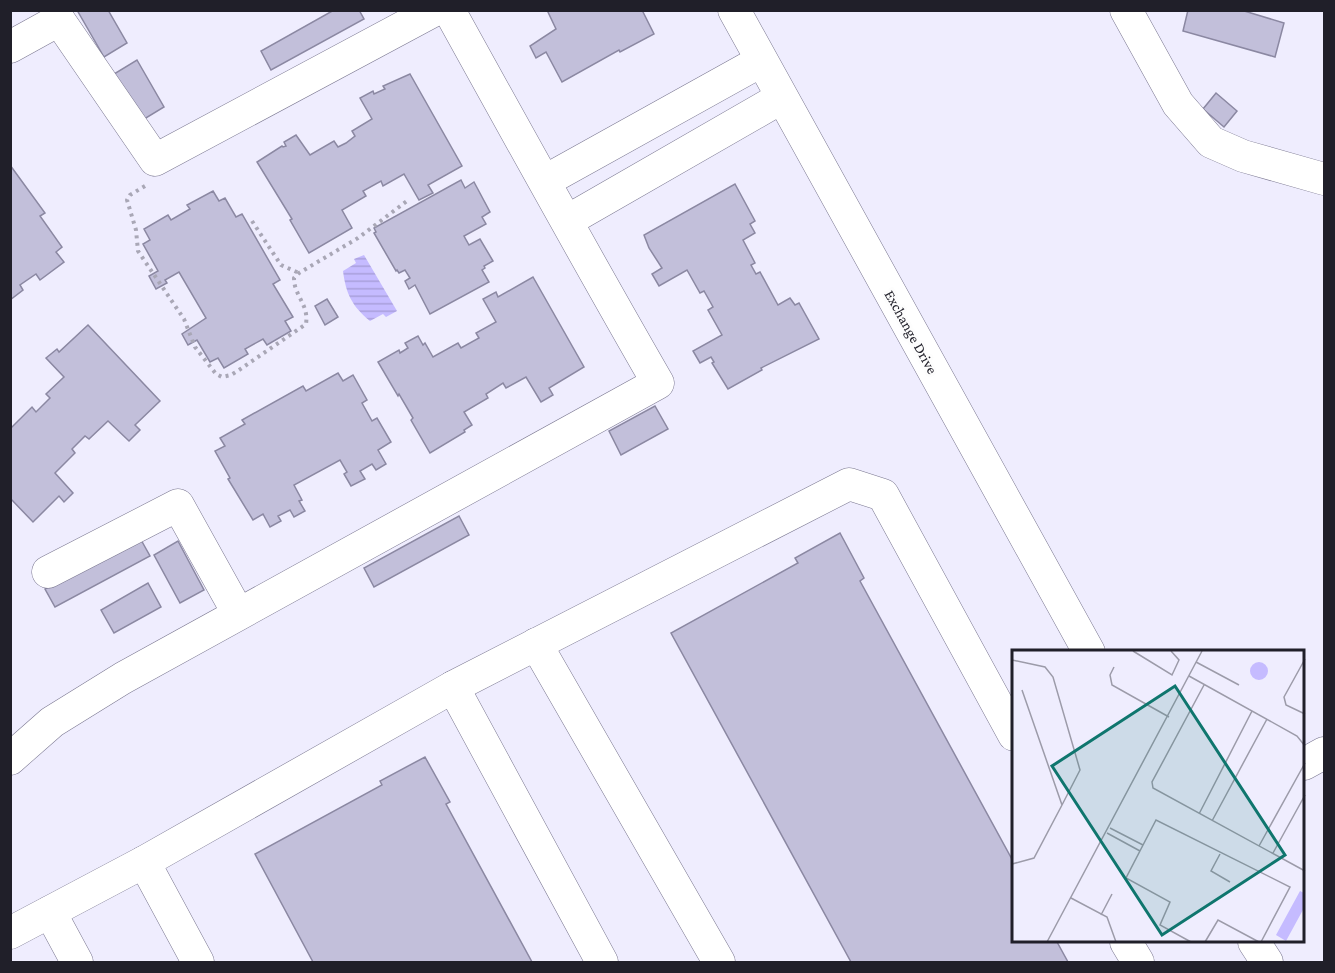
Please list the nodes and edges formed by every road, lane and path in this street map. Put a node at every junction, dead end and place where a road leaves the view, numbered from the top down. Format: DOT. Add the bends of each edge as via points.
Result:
graph roads {
  1 [pos="435,10"];
  2 [pos="449,10"];
  3 [pos="734,10"];
  4 [pos="1125,10"];
  5 [pos="10,47"];
  6 [pos="761,61"];
  7 [pos="782,98"];
  8 [pos="155,160"];
  9 [pos="1324,179"];
  10 [pos="545,181"];
  11 [pos="407,201"];
  12 [pos="252,221"];
  13 [pos="567,221"];
  14 [pos="299,273"];
  15 [pos="48,572"];
  16 [pos="238,614"];
  17 [pos="536,644"];
  18 [pos="1088,650"];
  19 [pos="453,687"];
  20 [pos="1012,731"];
  21 [pos="1324,753"];
  22 [pos="10,759"];
  23 [pos="1305,763"];
  24 [pos="144,862"];
  25 [pos="50,912"];
  26 [pos="10,933"];
  27 [pos="1127,943"];
  28 [pos="1255,943"];
  29 [pos="77,963"];
  30 [pos="198,963"];
  31 [pos="602,963"];
  32 [pos="719,963"];
  33 [pos="1138,963"];
  34 [pos="1267,963"];
  1 -- 8 [label="street"];
  2 -- 10 [label="street"];
  3 -- 6 [label="street, Exchange Drive"];
  4 -- 9 [label="street" via="1178,104 1211,142 1243,156"];
  5 -- 8 [label="street" via="59,20"];
  6 -- 7 [label="street, Exchange Drive"];
  6 -- 10 [label="street"];
  7 -- 13 [label="street"];
  7 -- 18 [label="street, Exchange Drive"];
  8 -- 14 [label="path" via="146,185 127,200 138,251 184,319 195,347 216,374 231,375 306,324 306,307 294,287 294,278"];
  10 -- 13 [label="street"];
  11 -- 14 [label="path" via="358,238"];
  12 -- 14 [label="path" via="281,265"];
  13 -- 16 [label="street" via="658,383"];
  15 -- 16 [label="street" via="178,505"];
  16 -- 22 [label="street" via="52,722"];
  17 -- 19 [label="street"];
  17 -- 20 [label="street" via="849,484 883,495"];
  17 -- 32 [label="street"];
  19 -- 24 [label="street"];
  19 -- 31 [label="street"];
  21 -- 23 [label="street"];
  24 -- 25 [label="street"];
  24 -- 30 [label="street"];
  25 -- 26 [label="street"];
  25 -- 29 [label="street"];
  27 -- 33 [label="street"];
  28 -- 34 [label="street"];
}
